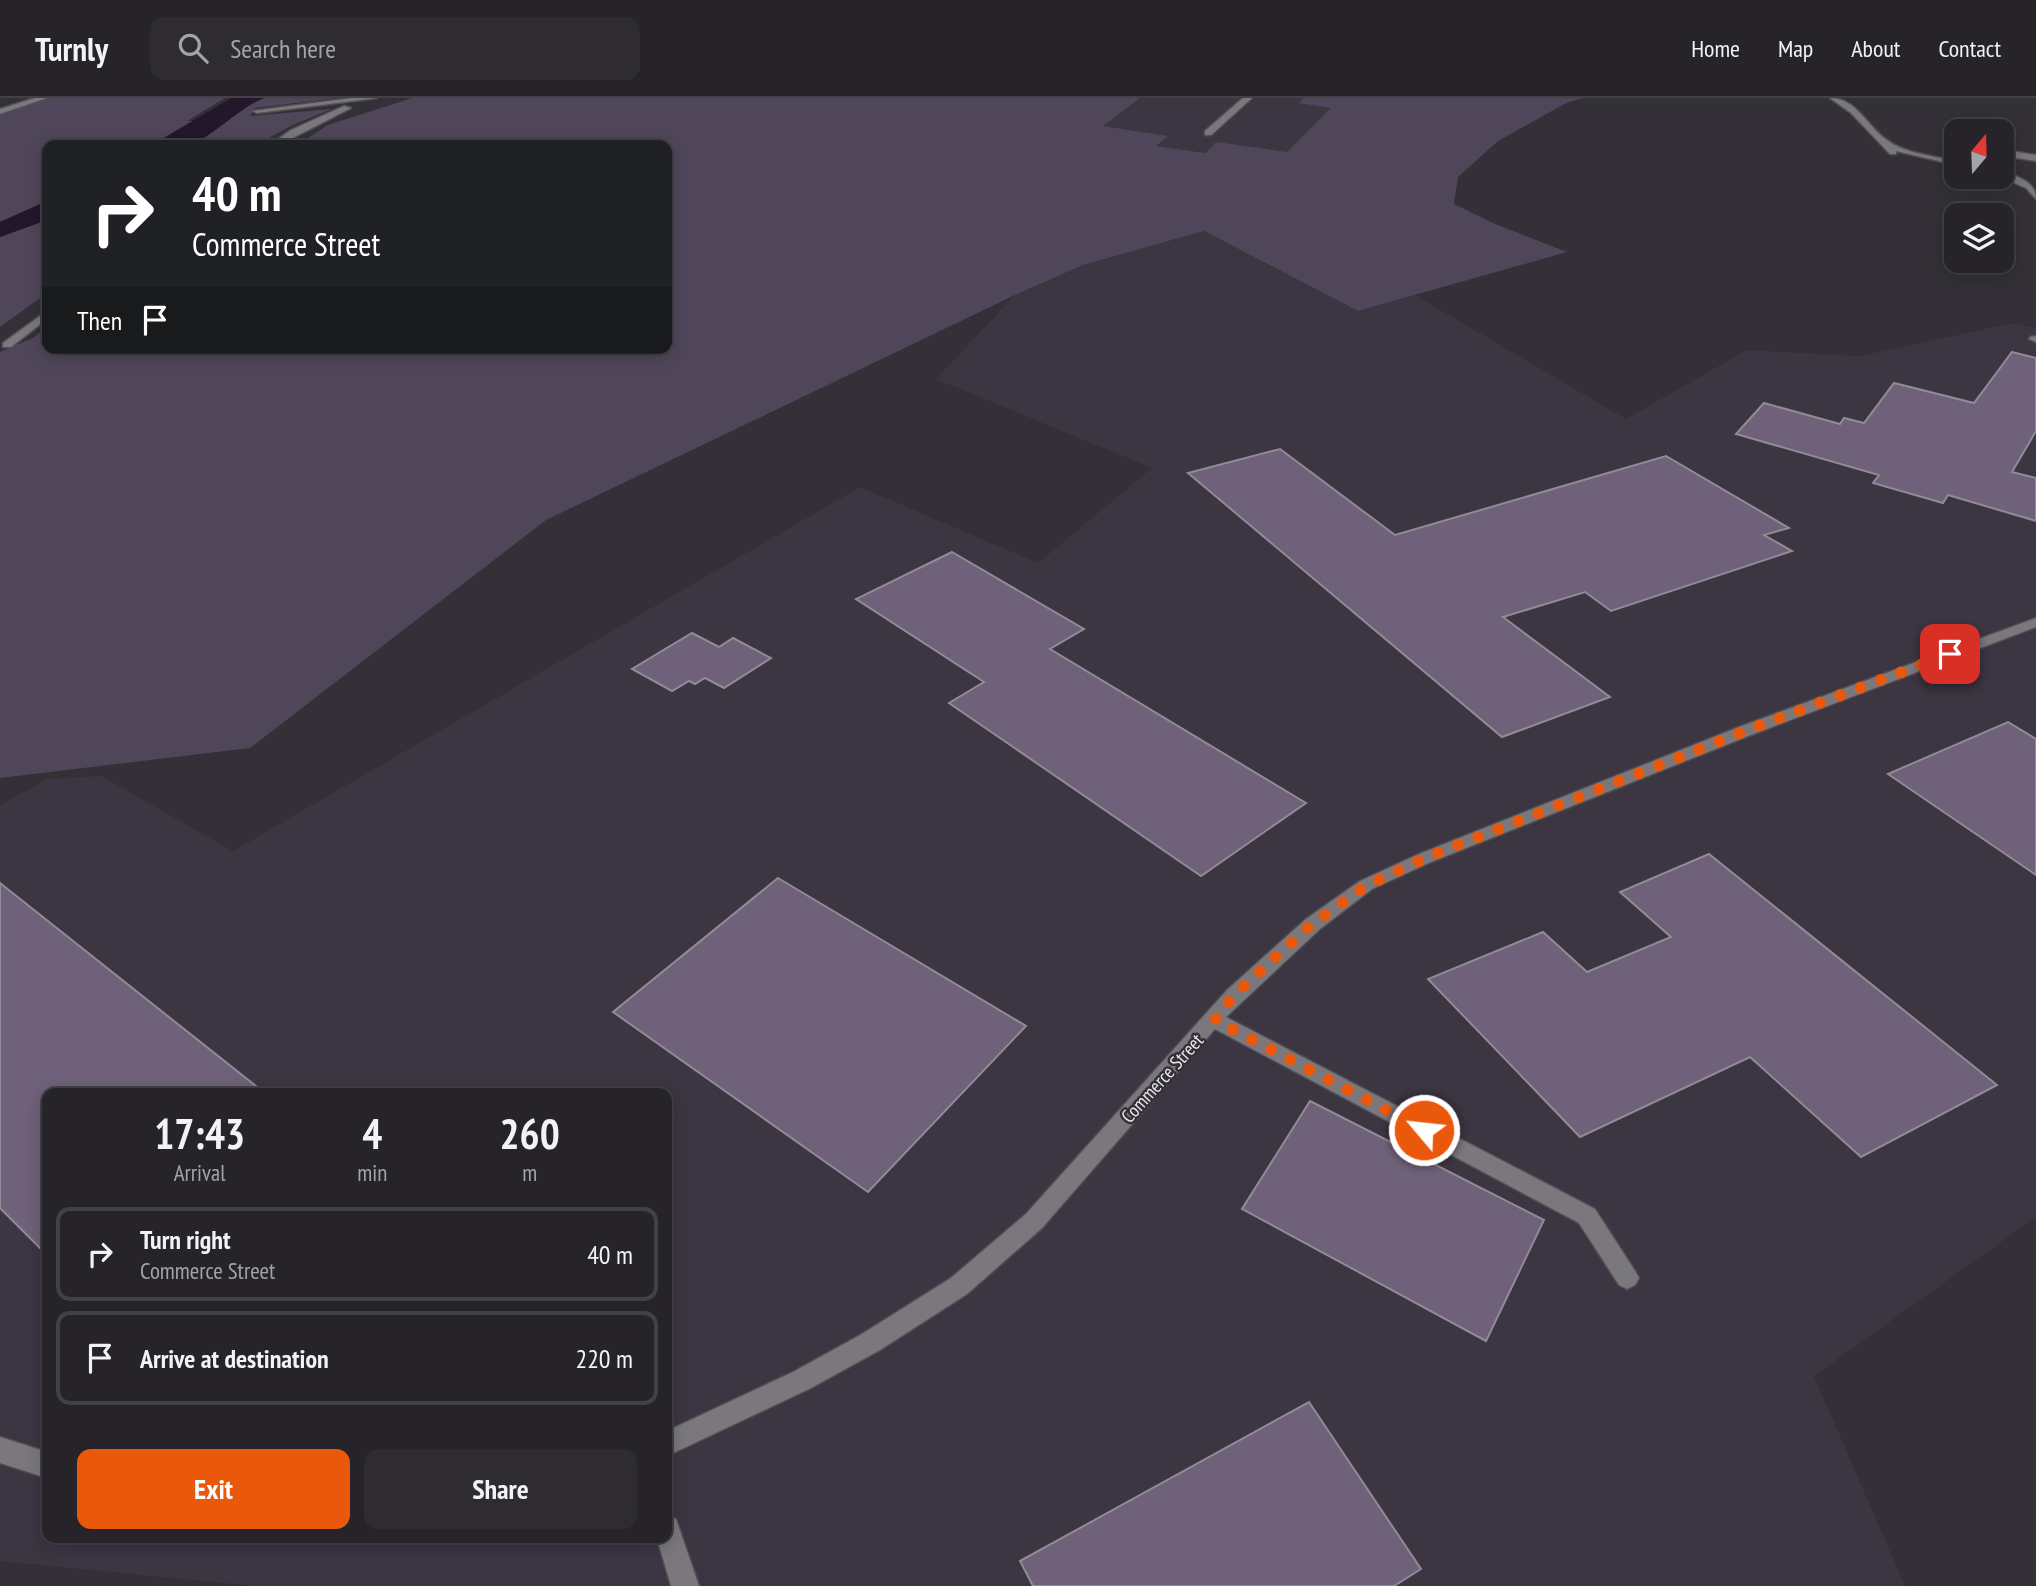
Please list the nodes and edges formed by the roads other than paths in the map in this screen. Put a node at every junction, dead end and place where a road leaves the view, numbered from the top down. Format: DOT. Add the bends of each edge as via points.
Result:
graph roads {
  1 [pos="43,98"];
  2 [pos="373,98"];
  3 [pos="1248,98"];
  4 [pos="1834,98"];
  5 [pos="362,100"];
  6 [pos="257,111"];
  7 [pos="0,112"];
  8 [pos="1208,133"];
  9 [pos="282,140"];
  10 [pos="1881,142"];
  11 [pos="1893,152"];
  12 [pos="2014,156"];
  13 [pos="2036,158"];
  14 [pos="1944,160"];
  15 [pos="2030,175"];
  16 [pos="2014,178"];
  17 [pos="2018,180"];
  18 [pos="2036,196"];
  19 [pos="42,318"];
  20 [pos="7,345"];
  21 [pos="2036,622"];
  22 [pos="1215,1020"];
  23 [pos="1628,1278"];
  24 [pos="672,1442"];
  25 [pos="0,1450"];
  26 [pos="42,1463"];
  27 [pos="672,1543"];
  28 [pos="685,1586"];
  1 -- 7 [label="street"];
  2 -- 5 [label="street"];
  3 -- 8 [label="street"];
  4 -- 10 [label="street" via="1854,111"];
  5 -- 6 [label="street"];
  5 -- 9 [label="street"];
  10 -- 11 [label="street"];
  10 -- 14 [label="street"];
  12 -- 13 [label="street"];
  15 -- 17 [label="street"];
  16 -- 17 [label="street"];
  17 -- 18 [label="street"];
  19 -- 20 [label="street"];
  21 -- 22 [label="street, Commerce Street" via="1745,731 1425,858 1366,886 1312,924 1234,995"];
  22 -- 23 [label="street" via="1587,1216"];
  22 -- 24 [label="street, Commerce Street" via="1034,1221 959,1286 802,1380"];
  25 -- 26 [label="street"];
  27 -- 28 [label="street"];
}
